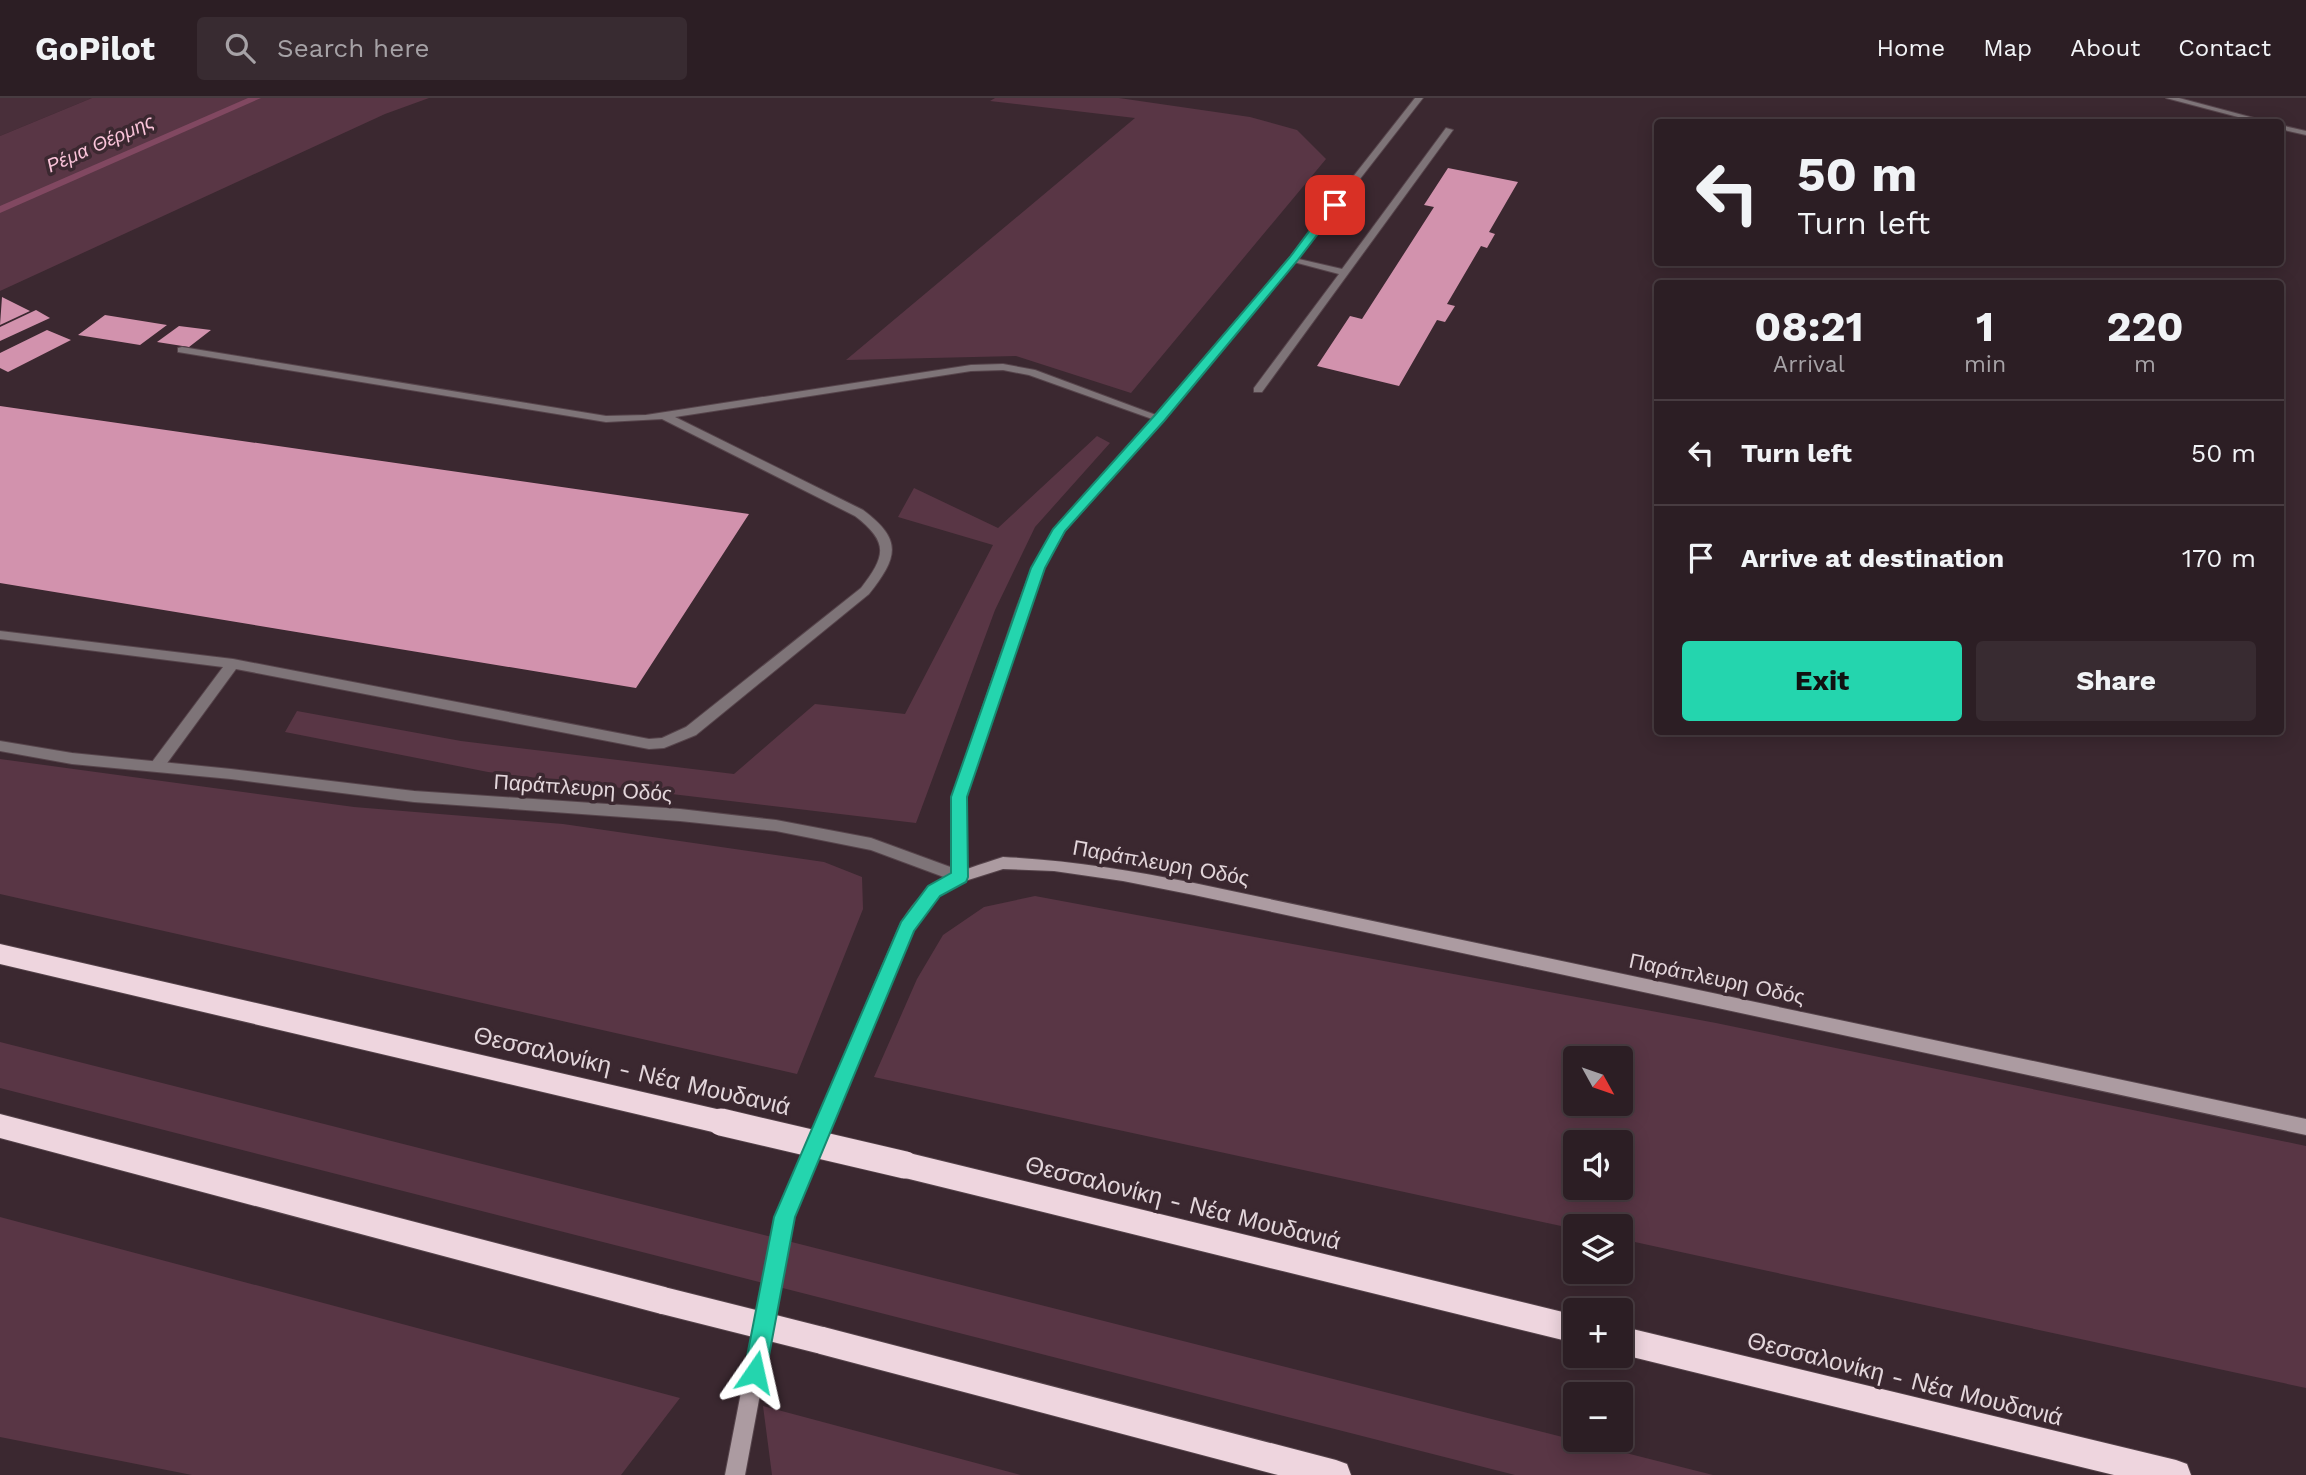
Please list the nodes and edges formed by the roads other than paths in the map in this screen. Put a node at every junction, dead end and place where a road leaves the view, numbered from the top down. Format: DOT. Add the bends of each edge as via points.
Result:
graph roads {
  1 [pos="1419,98"];
  2 [pos="2170,98"];
  3 [pos="2253,119"];
  4 [pos="2284,128"];
  5 [pos="1449,131"];
  6 [pos="2306,133"];
  7 [pos="1293,259"];
  8 [pos="1343,272"];
  9 [pos="182,350"];
  10 [pos="1258,390"];
  11 [pos="663,415"];
  12 [pos="1159,418"];
  13 [pos="0,635"];
  14 [pos="233,664"];
  15 [pos="0,746"];
  16 [pos="157,766"];
  17 [pos="960,877"];
  18 [pos="0,954"];
  19 [pos="0,1126"];
  20 [pos="2306,1127"];
  21 [pos="1563,1326"];
  22 [pos="1633,1343"];
  23 [pos="735,1475"];
  24 [pos="1336,1475"];
  25 [pos="2176,1475"];
  1 -- 7 [label="street"];
  2 -- 3 [label="street"];
  4 -- 6 [label="street"];
  5 -- 8 [label="street"];
  7 -- 8 [label="street"];
  7 -- 12 [label="street"];
  8 -- 10 [label="street"];
  9 -- 11 [label="street" via="606,419"];
  11 -- 12 [label="street" via="1003,367 1031,372"];
  11 -- 14 [label="street" via="859,513 880,527 888,548 884,567 865,591 691,731 649,744"];
  12 -- 17 [label="street" via="1060,529 1038,568 959,797"];
  13 -- 14 [label="street"];
  14 -- 16 [label="street"];
  15 -- 16 [label="street, Παράπλευρη Οδός" via="39,755"];
  16 -- 17 [label="street, Παράπλευρη Οδός" via="488,803 611,808 771,824 872,844"];
  17 -- 20 [label="street, Παράπλευρη Οδός" via="1003,863 1123,874"];
  17 -- 23 [label="street" via="934,891 907,927 784,1217"];
  18 -- 21 [label="highway, Θεσσαλονίκη - Νέα Μουδανιά, bridge" via="905,1165"];
  19 -- 24 [label="highway, bridge"];
  22 -- 25 [label="highway, Θεσσαλονίκη - Νέα Μουδανιά"];
}
